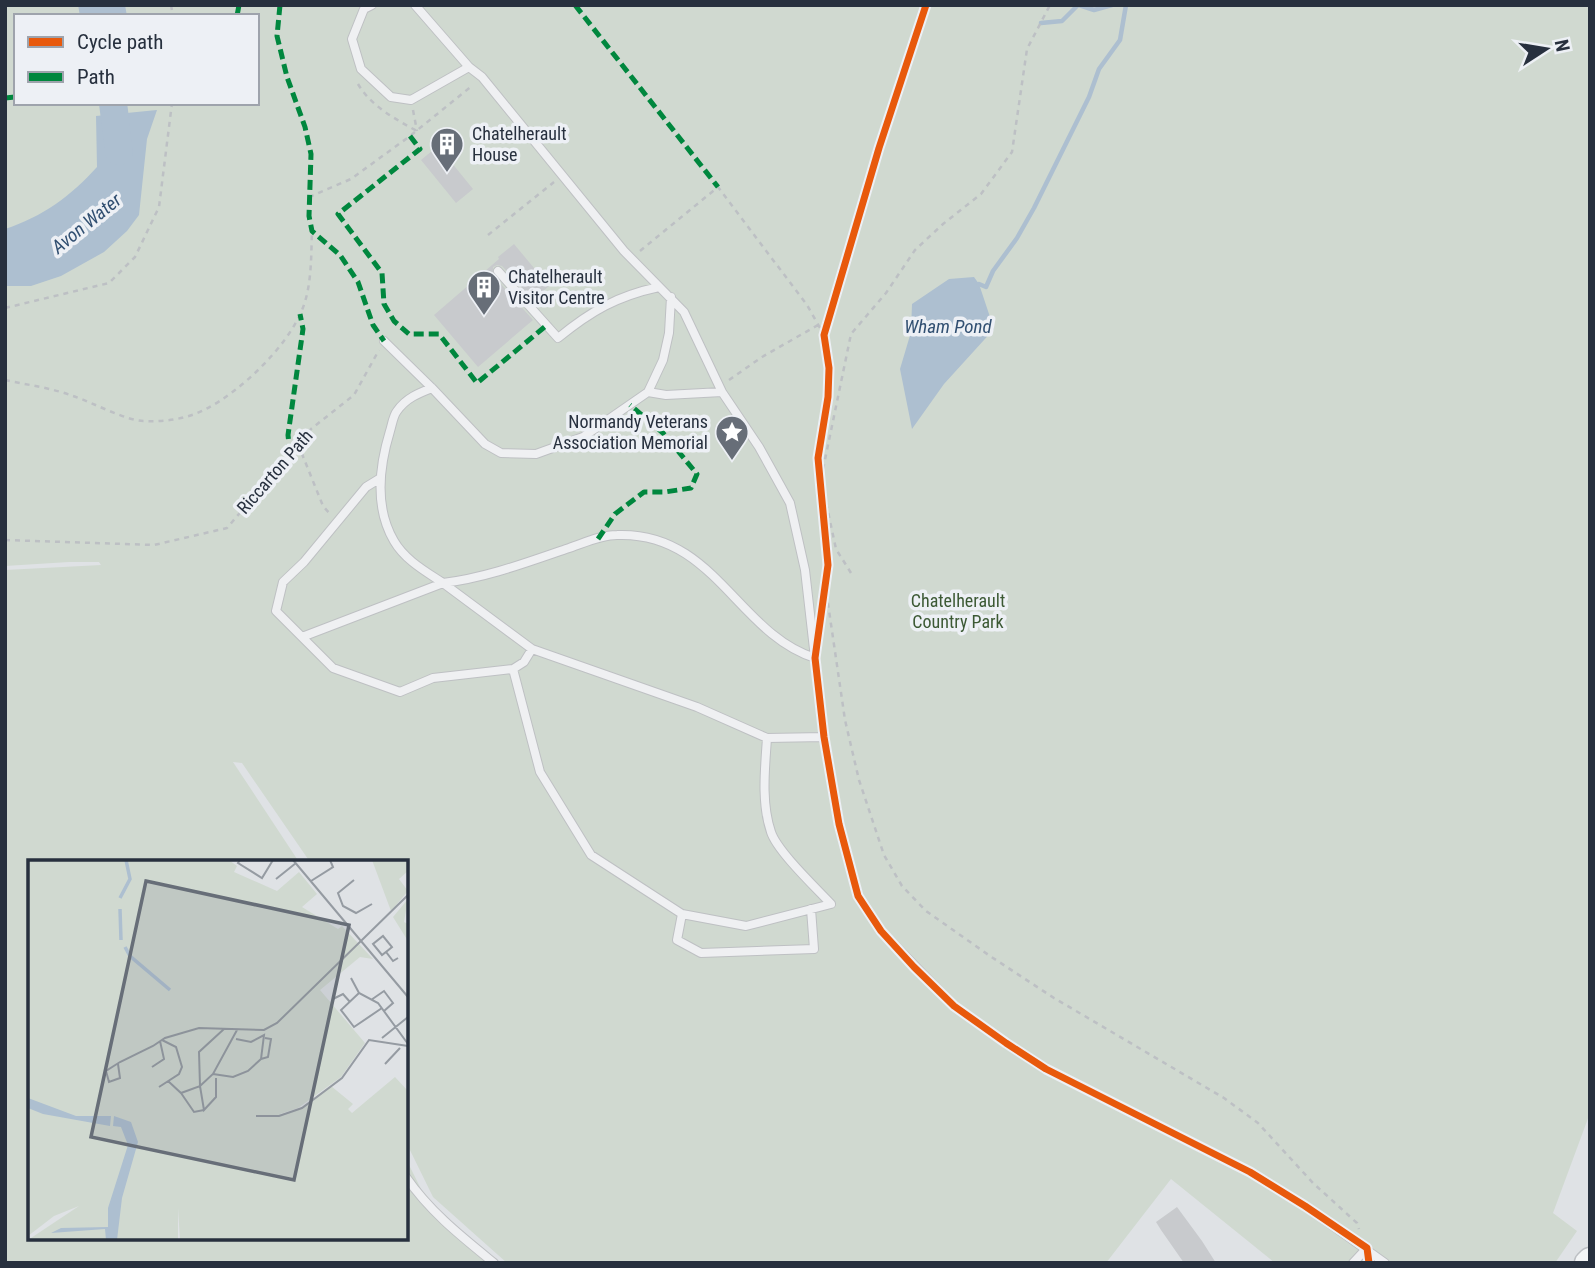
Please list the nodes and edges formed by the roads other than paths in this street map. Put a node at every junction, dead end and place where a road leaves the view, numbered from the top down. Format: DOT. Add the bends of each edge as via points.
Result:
graph roads {
  1 [pos="372,5"];
  2 [pos="415,5"];
  3 [pos="469,67"];
  4 [pos="498,271"];
  5 [pos="659,286"];
  6 [pos="671,297"];
  7 [pos="384,341"];
  8 [pos="432,388"];
  9 [pos="723,388"];
  10 [pos="648,392"];
  11 [pos="379,479"];
  12 [pos="443,583"];
  13 [pos="302,637"];
  14 [pos="532,649"];
  15 [pos="815,658"];
  16 [pos="513,669"];
  17 [pos="824,737"];
  18 [pos="767,738"];
  19 [pos="811,909"];
  20 [pos="682,914"];
  21 [pos="408,1180"];
  22 [pos="1367,1248"];
  23 [pos="494,1263"];
  24 [pos="1353,1263"];
  25 [pos="1385,1263"];
  1 -- 3 [label="lane" via="363,9 352,39 360,69 391,97 411,100"];
  2 -- 3 [label="lane"];
  3 -- 5 [label="lane" via="624,251"];
  4 -- 5 [label="lane" via="558,338 598,309"];
  5 -- 6 [label="lane"];
  6 -- 9 [label="lane" via="684,312"];
  6 -- 10 [label="lane" via="670,332"];
  7 -- 8 [label="lane"];
  8 -- 10 [label="lane" via="485,444 518,455 536,454 583,437"];
  8 -- 11 [label="lane" via="413,395 396,412"];
  9 -- 10 [label="lane" via="666,395"];
  9 -- 15 [label="lane" via="790,503 805,570"];
  11 -- 12 [label="lane" via="383,510 394,540 411,562"];
  11 -- 13 [label="lane" via="366,487 283,582 276,611"];
  12 -- 13 [label="lane"];
  12 -- 14 [label="lane"];
  12 -- 15 [label="lane" via="474,580 614,534 642,535 669,544 705,567 779,640"];
  13 -- 16 [label="lane" via="333,668 400,692 433,678"];
  14 -- 16 [label="lane"];
  14 -- 18 [label="lane" via="696,707"];
  15 -- 17 [label="lane"];
  16 -- 20 [label="lane" via="540,772 591,855"];
  17 -- 18 [label="lane"];
  17 -- 22 [label="lane" via="839,824 858,896 881,931 954,1006 1046,1069 1250,1172"];
  18 -- 19 [label="lane" via="764,791 771,833 831,904"];
  19 -- 20 [label="lane" via="746,926"];
  19 -- 20 [label="lane" via="814,949 701,953 677,940"];
  21 -- 23 [label="lane" via="442,1220"];
  22 -- 24 [label="lane"];
  22 -- 25 [label="lane"];
}
